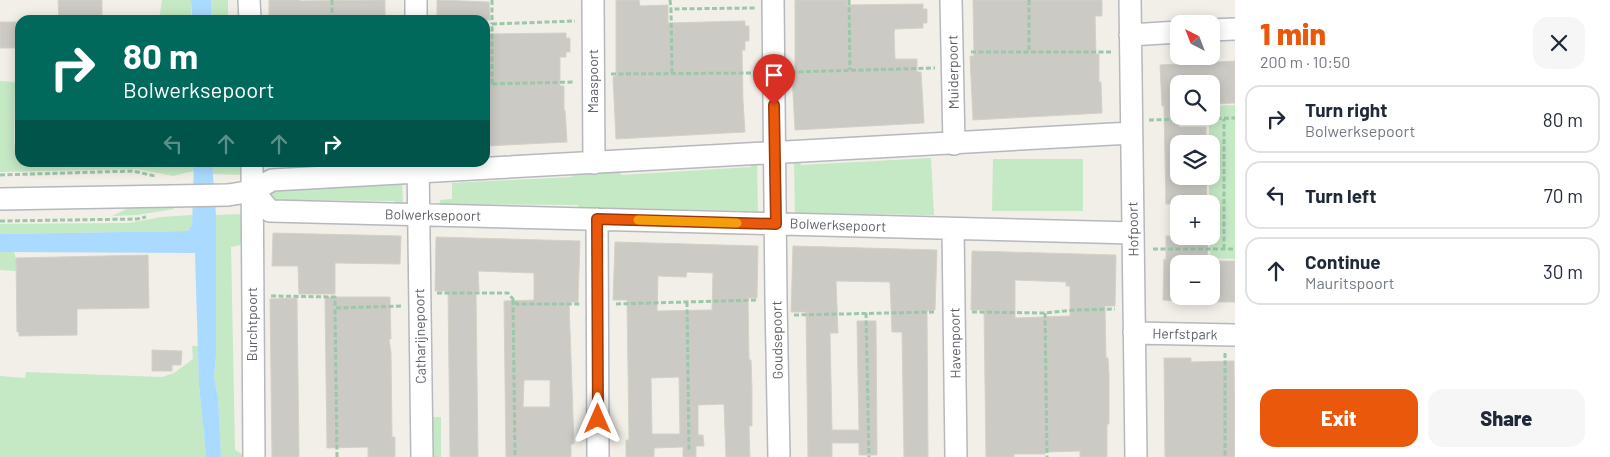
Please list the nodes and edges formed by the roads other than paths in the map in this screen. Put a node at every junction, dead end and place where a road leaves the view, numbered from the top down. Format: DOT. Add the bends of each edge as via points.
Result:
graph roads {
  1 [pos="249,0"];
  2 [pos="416,0"];
  3 [pos="952,0"];
  4 [pos="1130,0"];
  5 [pos="773,4"];
  6 [pos="593,10"];
  7 [pos="250,15"];
  8 [pos="416,15"];
  9 [pos="1235,29"];
  10 [pos="1220,30"];
  11 [pos="1170,34"];
  12 [pos="1130,43"];
  13 [pos="1131,127"];
  14 [pos="954,144"];
  15 [pos="775,153"];
  16 [pos="594,163"];
  17 [pos="490,165"];
  18 [pos="252,167"];
  19 [pos="418,167"];
  20 [pos="253,191"];
  21 [pos="0,199"];
  22 [pos="418,214"];
  23 [pos="597,219"];
  24 [pos="776,224"];
  25 [pos="953,228"];
  26 [pos="1133,234"];
  27 [pos="1134,333"];
  28 [pos="1230,335"];
  29 [pos="254,457"];
  30 [pos="422,457"];
  31 [pos="598,457"];
  32 [pos="779,457"];
  33 [pos="956,457"];
  34 [pos="1136,457"];
  1 -- 7 [label="street"];
  2 -- 8 [label="street"];
  3 -- 14 [label="street, Muiderpoort"];
  4 -- 12 [label="street, Hofpoort"];
  5 -- 15 [label="street, Goudsepoort"];
  6 -- 16 [label="street, Maaspoort"];
  9 -- 10 [label="street"];
  11 -- 12 [label="street"];
  12 -- 13 [label="street, Hofpoort"];
  13 -- 14 [label="street"];
  13 -- 26 [label="street, Hofpoort"];
  14 -- 15 [label="street"];
  15 -- 16 [label="street"];
  15 -- 24 [label="street, Goudsepoort"];
  16 -- 17 [label="street"];
  18 -- 20 [label="street, Burchtpoort"];
  19 -- 20 [label="street" via="272,180"];
  19 -- 22 [label="street, Catharijnepoort"];
  20 -- 21 [label="street" via="228,195"];
  20 -- 22 [label="street, Bolwerksepoort" via="270,212"];
  20 -- 29 [label="street, Burchtpoort"];
  22 -- 23 [label="street, Bolwerksepoort"];
  22 -- 30 [label="street, Catharijnepoort"];
  23 -- 24 [label="street, Bolwerksepoort"];
  23 -- 31 [label="street"];
  24 -- 25 [label="street, Bolwerksepoort"];
  24 -- 32 [label="street, Goudsepoort"];
  25 -- 26 [label="street, Bolwerksepoort"];
  25 -- 33 [label="street, Havenpoort"];
  26 -- 27 [label="street, Hofpoort"];
  27 -- 28 [label="street, Herfstpark"];
  27 -- 34 [label="street, Hofpoort"];
}
